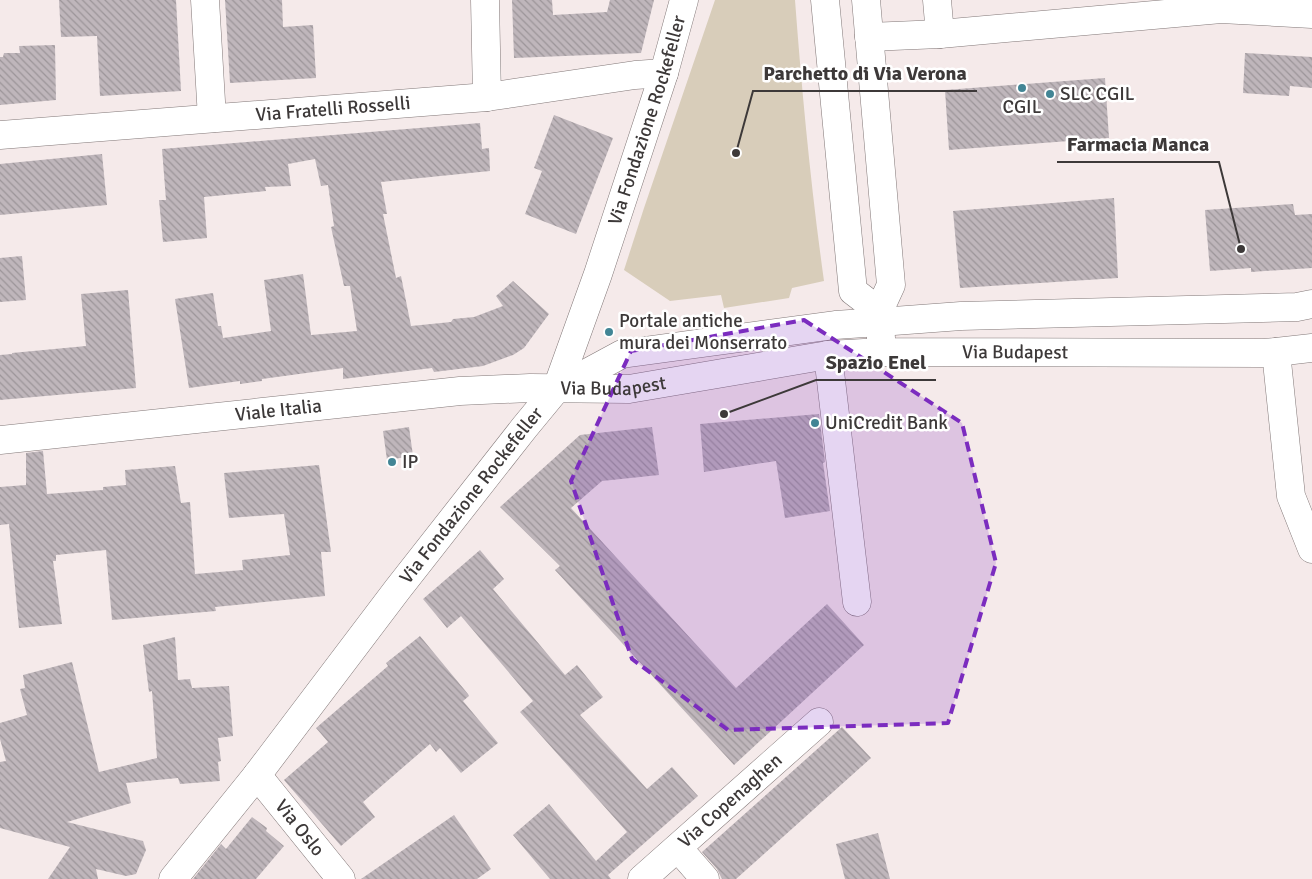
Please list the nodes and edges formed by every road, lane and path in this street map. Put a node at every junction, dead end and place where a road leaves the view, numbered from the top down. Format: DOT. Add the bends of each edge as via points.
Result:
graph roads {
  1 [pos="205,0"];
  2 [pos="485,0"];
  3 [pos="684,0"];
  4 [pos="825,0"];
  5 [pos="866,0"];
  6 [pos="937,0"];
  7 [pos="1220,4"];
  8 [pos="1175,6"];
  9 [pos="1312,14"];
  10 [pos="940,34"];
  11 [pos="868,37"];
  12 [pos="664,73"];
  13 [pos="487,97"];
  14 [pos="212,118"];
  15 [pos="0,134"];
  16 [pos="1312,304"];
  17 [pos="880,317"];
  18 [pos="1312,348"];
  19 [pos="882,352"];
  20 [pos="1276,352"];
  21 [pos="828,354"];
  22 [pos="557,388"];
  23 [pos="0,440"];
  24 [pos="1312,548"];
  25 [pos="857,602"];
  26 [pos="819,722"];
  27 [pos="257,775"];
  28 [pos="678,848"];
  29 [pos="173,879"];
  30 [pos="341,879"];
  31 [pos="642,879"];
  32 [pos="705,879"];
  1 -- 14 [label="street"];
  2 -- 13 [label="street"];
  3 -- 12 [label="street, Via Fondazione Rockefeller"];
  4 -- 17 [label="street" via="853,291"];
  5 -- 11 [label="street"];
  6 -- 10 [label="street"];
  7 -- 8 [label="street"];
  7 -- 9 [label="street"];
  8 -- 10 [label="street"];
  10 -- 11 [label="street"];
  11 -- 17 [label="street" via="891,286"];
  12 -- 13 [label="street, Via Fratelli Rosselli"];
  12 -- 22 [label="street, Via Fondazione Rockefeller"];
  13 -- 14 [label="street, Via Fratelli Rosselli"];
  14 -- 15 [label="street, Via Fratelli Rosselli"];
  16 -- 17 [label="street, Via Budapest" via="1297,307"];
  17 -- 19 [label="street"];
  17 -- 22 [label="street, Via Budapest" via="622,354"];
  18 -- 20 [label="street, Via Budapest"];
  19 -- 20 [label="street, Via Budapest"];
  19 -- 21 [label="street, Via Budapest"];
  20 -- 24 [label="street" via="1291,496"];
  21 -- 22 [label="street, Via Budapest" via="629,389"];
  21 -- 25 [label="street"];
  22 -- 23 [label="street, Viale Italia" via="460,392"];
  22 -- 27 [label="street, Via Fondazione Rockefeller" via="397,590"];
  26 -- 28 [label="street, Via Copenaghen"];
  27 -- 29 [label="street, Via Fondazione Rockefeller"];
  27 -- 30 [label="street, Via Oslo"];
  28 -- 31 [label="street, Via Copenaghen"];
  28 -- 32 [label="street"];
}
